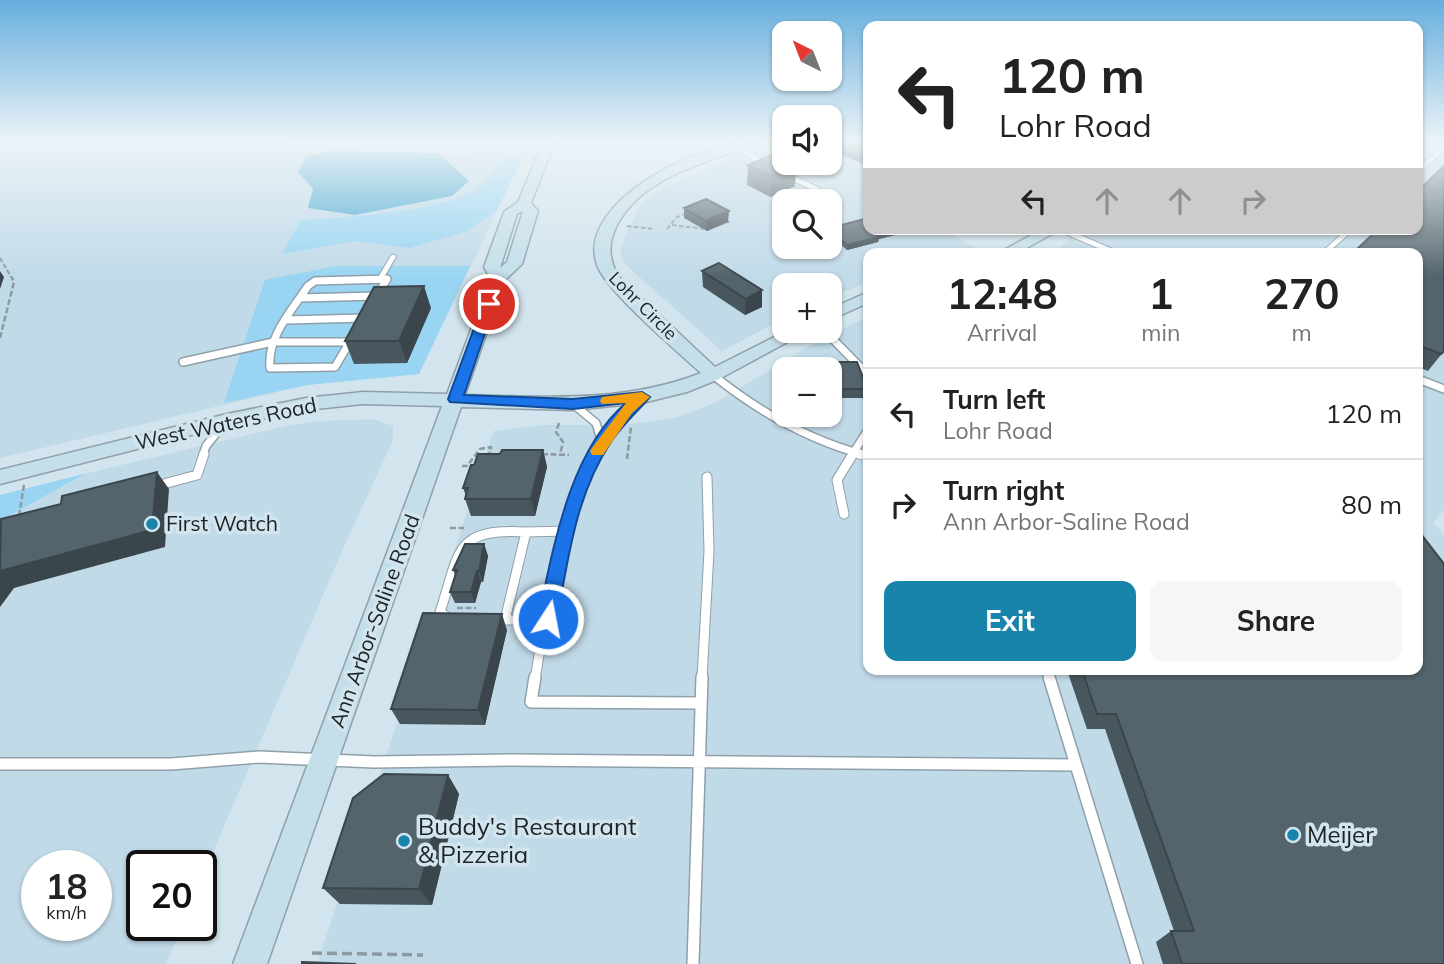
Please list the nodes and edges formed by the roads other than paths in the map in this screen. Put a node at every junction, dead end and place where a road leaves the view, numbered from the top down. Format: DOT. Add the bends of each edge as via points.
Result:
graph roads {
  1 [pos="531,187"];
  2 [pos="641,187"];
  3 [pos="813,187"];
  4 [pos="816,189"];
  5 [pos="1044,235"];
  6 [pos="1072,235"];
  7 [pos="1344,235"];
  8 [pos="1017,248"];
  9 [pos="1103,248"];
  10 [pos="1330,248"];
  11 [pos="393,257"];
  12 [pos="380,279"];
  13 [pos="377,296"];
  14 [pos="300,298"];
  15 [pos="863,300"];
  16 [pos="842,310"];
  17 [pos="364,318"];
  18 [pos="286,320"];
  19 [pos="273,342"];
  20 [pos="349,342"];
  21 [pos="776,343"];
  22 [pos="837,343"];
  23 [pos="183,362"];
  24 [pos="863,370"];
  25 [pos="713,375"];
  26 [pos="1423,381"];
  27 [pos="1444,389"];
  28 [pos="642,397"];
  29 [pos="456,399"];
  30 [pos="573,404"];
  31 [pos="227,420"];
  32 [pos="863,437"];
  33 [pos="602,443"];
  34 [pos="852,452"];
  35 [pos="863,455"];
  36 [pos="0,477"];
  37 [pos="707,477"];
  38 [pos="143,489"];
  39 [pos="844,514"];
  40 [pos="565,531"];
  41 [pos="526,532"];
  42 [pos="548,619"];
  43 [pos="460,620"];
  44 [pos="494,620"];
  45 [pos="505,620"];
  46 [pos="1048,675"];
  47 [pos="701,703"];
  48 [pos="325,761"];
  49 [pos="698,762"];
  50 [pos="0,764"];
  51 [pos="1075,765"];
  52 [pos="250,964"];
  53 [pos="694,964"];
  54 [pos="1137,964"];
  1 -- 29 [label="street, Ann Arbor-Saline Road" via="524,204 531,211 514,264 498,278"];
  2 -- 25 [label="street, Lohr Circle" via="619,207 600,249 603,265"];
  3 -- 4 [label="lane"];
  5 -- 8 [label="street"];
  6 -- 9 [label="lane"];
  7 -- 10 [label="lane"];
  11 -- 12 [label="lane"];
  12 -- 13 [label="lane" via="387,279"];
  12 -- 14 [label="lane" via="316,281"];
  13 -- 14 [label="lane"];
  13 -- 17 [label="lane"];
  14 -- 18 [label="lane"];
  15 -- 16 [label="street"];
  17 -- 18 [label="lane"];
  17 -- 20 [label="lane"];
  18 -- 19 [label="lane"];
  19 -- 20 [label="lane"];
  19 -- 20 [label="lane" via="270,368 335,367"];
  19 -- 23 [label="lane"];
  21 -- 25 [label="street, West Waters Road"];
  22 -- 24 [label="lane"];
  25 -- 28 [label="street, West Waters Road"];
  25 -- 34 [label="lane" via="783,422"];
  26 -- 27 [label="lane"];
  28 -- 30 [label="street, West Waters Road"];
  28 -- 33 [label="lane"];
  29 -- 30 [label="street, West Waters Road"];
  29 -- 31 [label="street, West Waters Road" via="363,398"];
  29 -- 48 [label="street, Ann Arbor-Saline Road"];
  30 -- 33 [label="lane" via="596,423"];
  31 -- 36 [label="street, West Waters Road"];
  31 -- 38 [label="lane" via="206,446 197,475"];
  32 -- 34 [label="lane"];
  33 -- 40 [label="lane"];
  34 -- 35 [label="lane"];
  34 -- 39 [label="lane" via="837,480"];
  37 -- 47 [label="lane" via="709,551"];
  40 -- 41 [label="lane"];
  40 -- 42 [label="lane"];
  41 -- 43 [label="lane" via="468,538 440,612 450,620"];
  41 -- 45 [label="lane"];
  42 -- 45 [label="lane"];
  42 -- 47 [label="lane" via="531,702"];
  44 -- 45 [label="lane"];
  46 -- 51 [label="lane"];
  47 -- 49 [label="lane"];
  48 -- 49 [label="lane"];
  48 -- 50 [label="lane" via="259,757 171,764"];
  48 -- 52 [label="street, Ann Arbor-Saline Road"];
  49 -- 51 [label="lane"];
  49 -- 53 [label="lane"];
  51 -- 54 [label="lane"];
}
